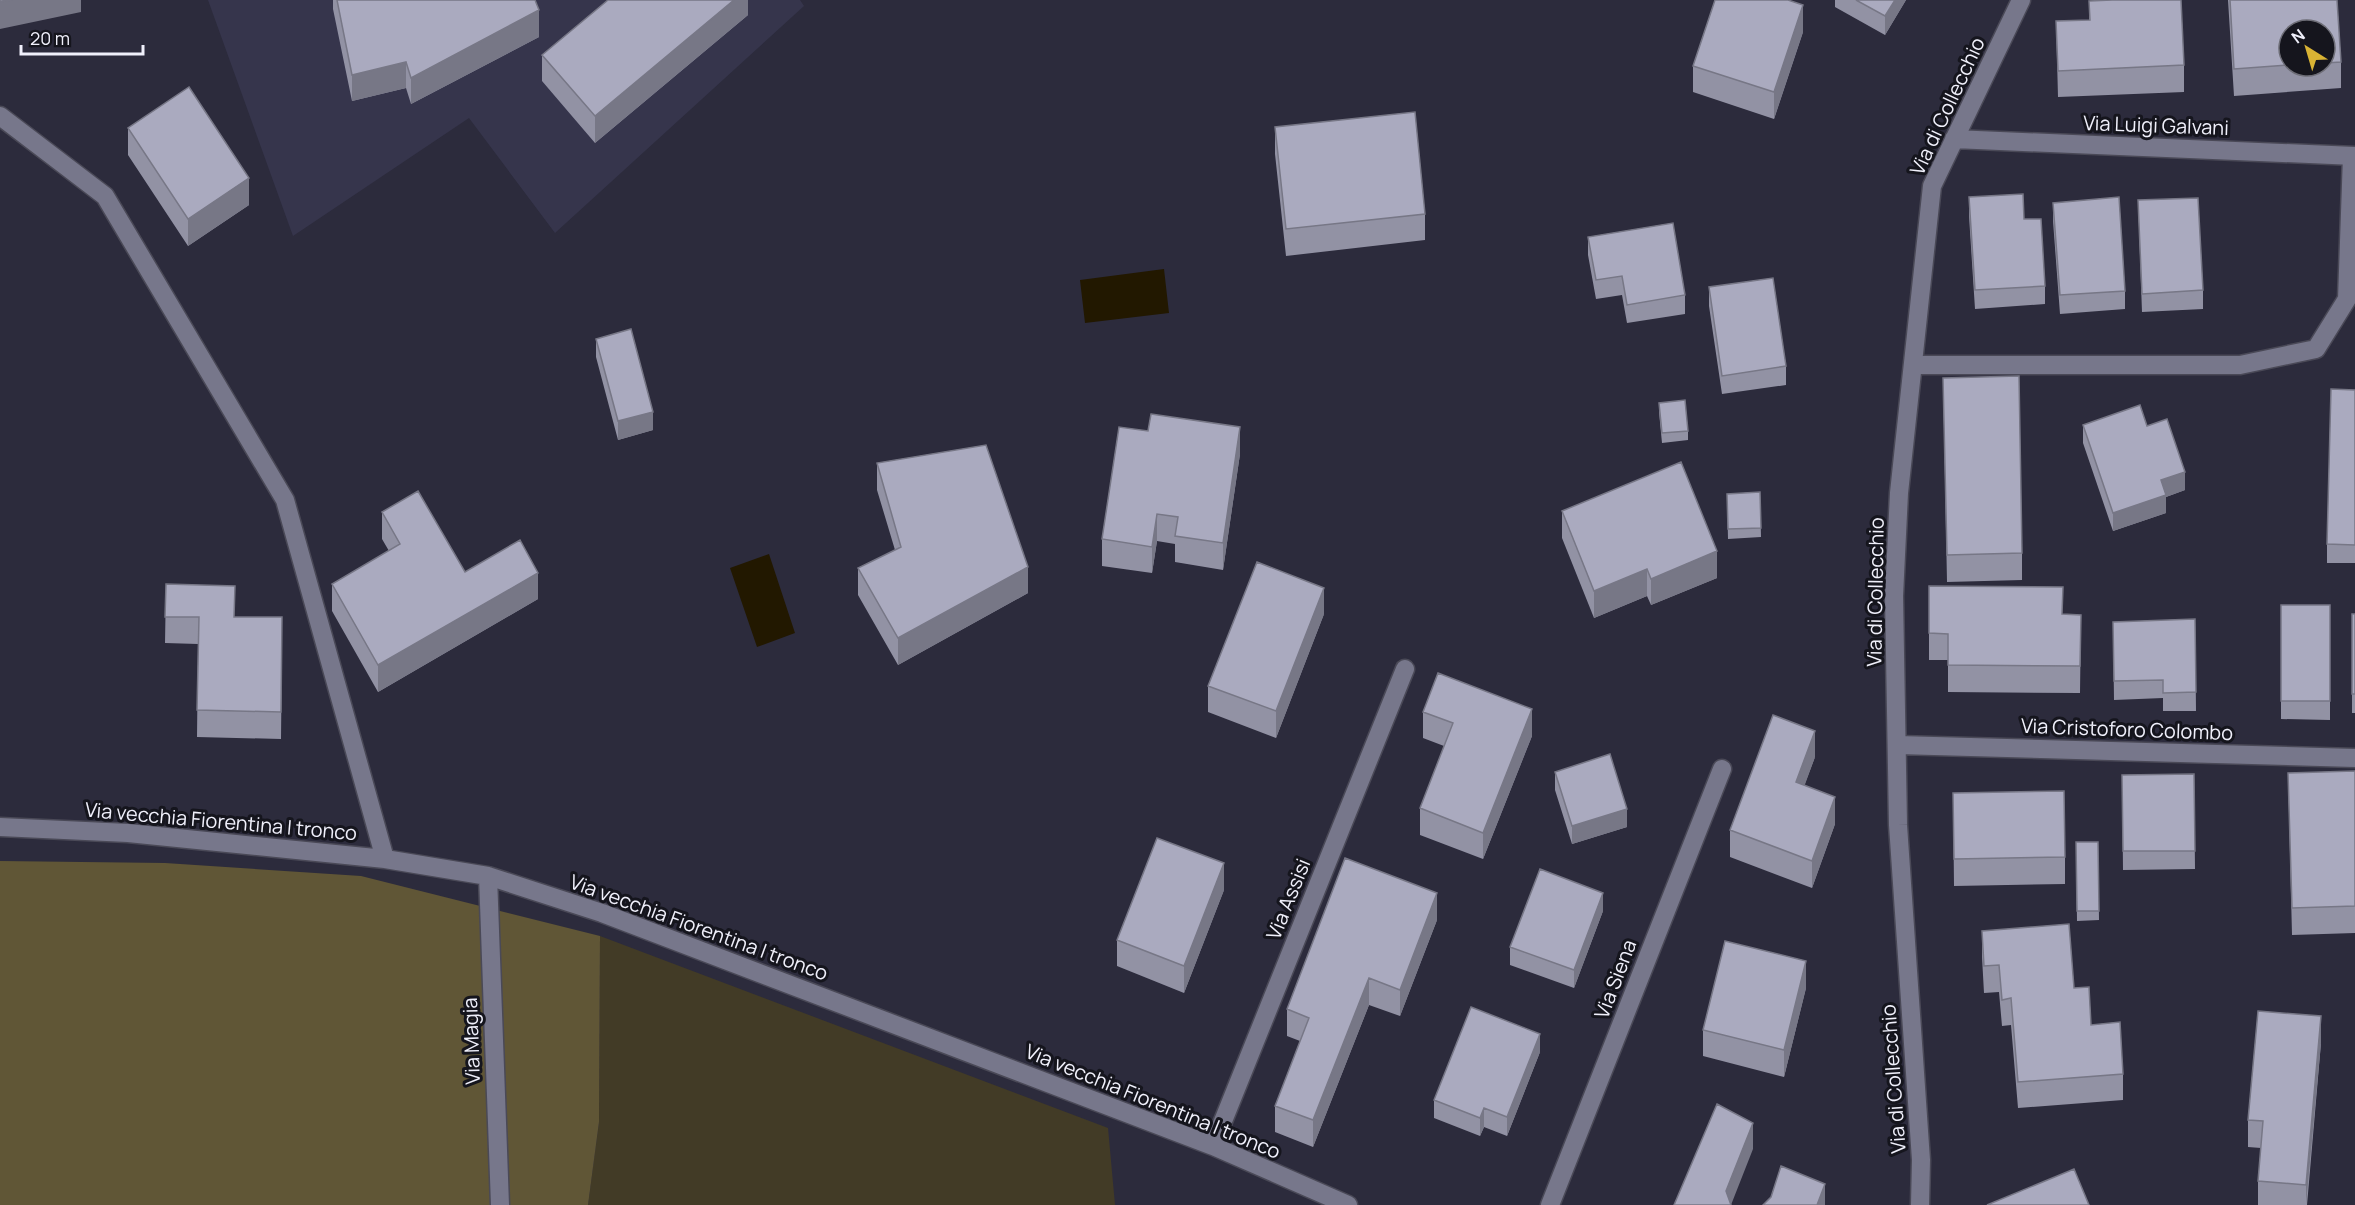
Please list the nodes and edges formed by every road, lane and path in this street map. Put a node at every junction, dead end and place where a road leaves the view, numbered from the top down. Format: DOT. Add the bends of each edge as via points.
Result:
graph roads {
  1 [pos="2020,0"];
  2 [pos="0,116"];
  3 [pos="1954,139"];
  4 [pos="2354,156"];
  5 [pos="1914,365"];
  6 [pos="1405,669"];
  7 [pos="1898,745"];
  8 [pos="2355,758"];
  9 [pos="1722,769"];
  10 [pos="0,828"];
  11 [pos="385,858"];
  12 [pos="488,876"];
  13 [pos="1213,1146"];
  14 [pos="500,1205"];
  15 [pos="1348,1205"];
  16 [pos="1550,1205"];
  17 [pos="1920,1205"];
  1 -- 3 [label="street, Via di Collecchio"];
  2 -- 11 [label="street" via="105,196 285,500"];
  3 -- 4 [label="street, Via Luigi Galvani"];
  3 -- 5 [label="street, Via di Collecchio" via="1932,186"];
  4 -- 5 [label="street" via="2347,299 2316,349 2240,365"];
  5 -- 7 [label="street, Via di Collecchio" via="1899,493 1895,584"];
  6 -- 13 [label="street, Via Assisi"];
  7 -- 8 [label="street, Via Cristoforo Colombo"];
  7 -- 17 [label="street, Via di Collecchio" via="1898,825 1921,1160"];
  9 -- 16 [label="street, Via Siena"];
  10 -- 11 [label="street, Via vecchia Fiorentina I tronco" via="128,833"];
  11 -- 12 [label="street, Via vecchia Fiorentina I tronco"];
  12 -- 13 [label="street, Via vecchia Fiorentina I tronco" via="602,913"];
  12 -- 14 [label="street, Via Magia"];
  13 -- 15 [label="street, Via vecchia Fiorentina I tronco"];
}
